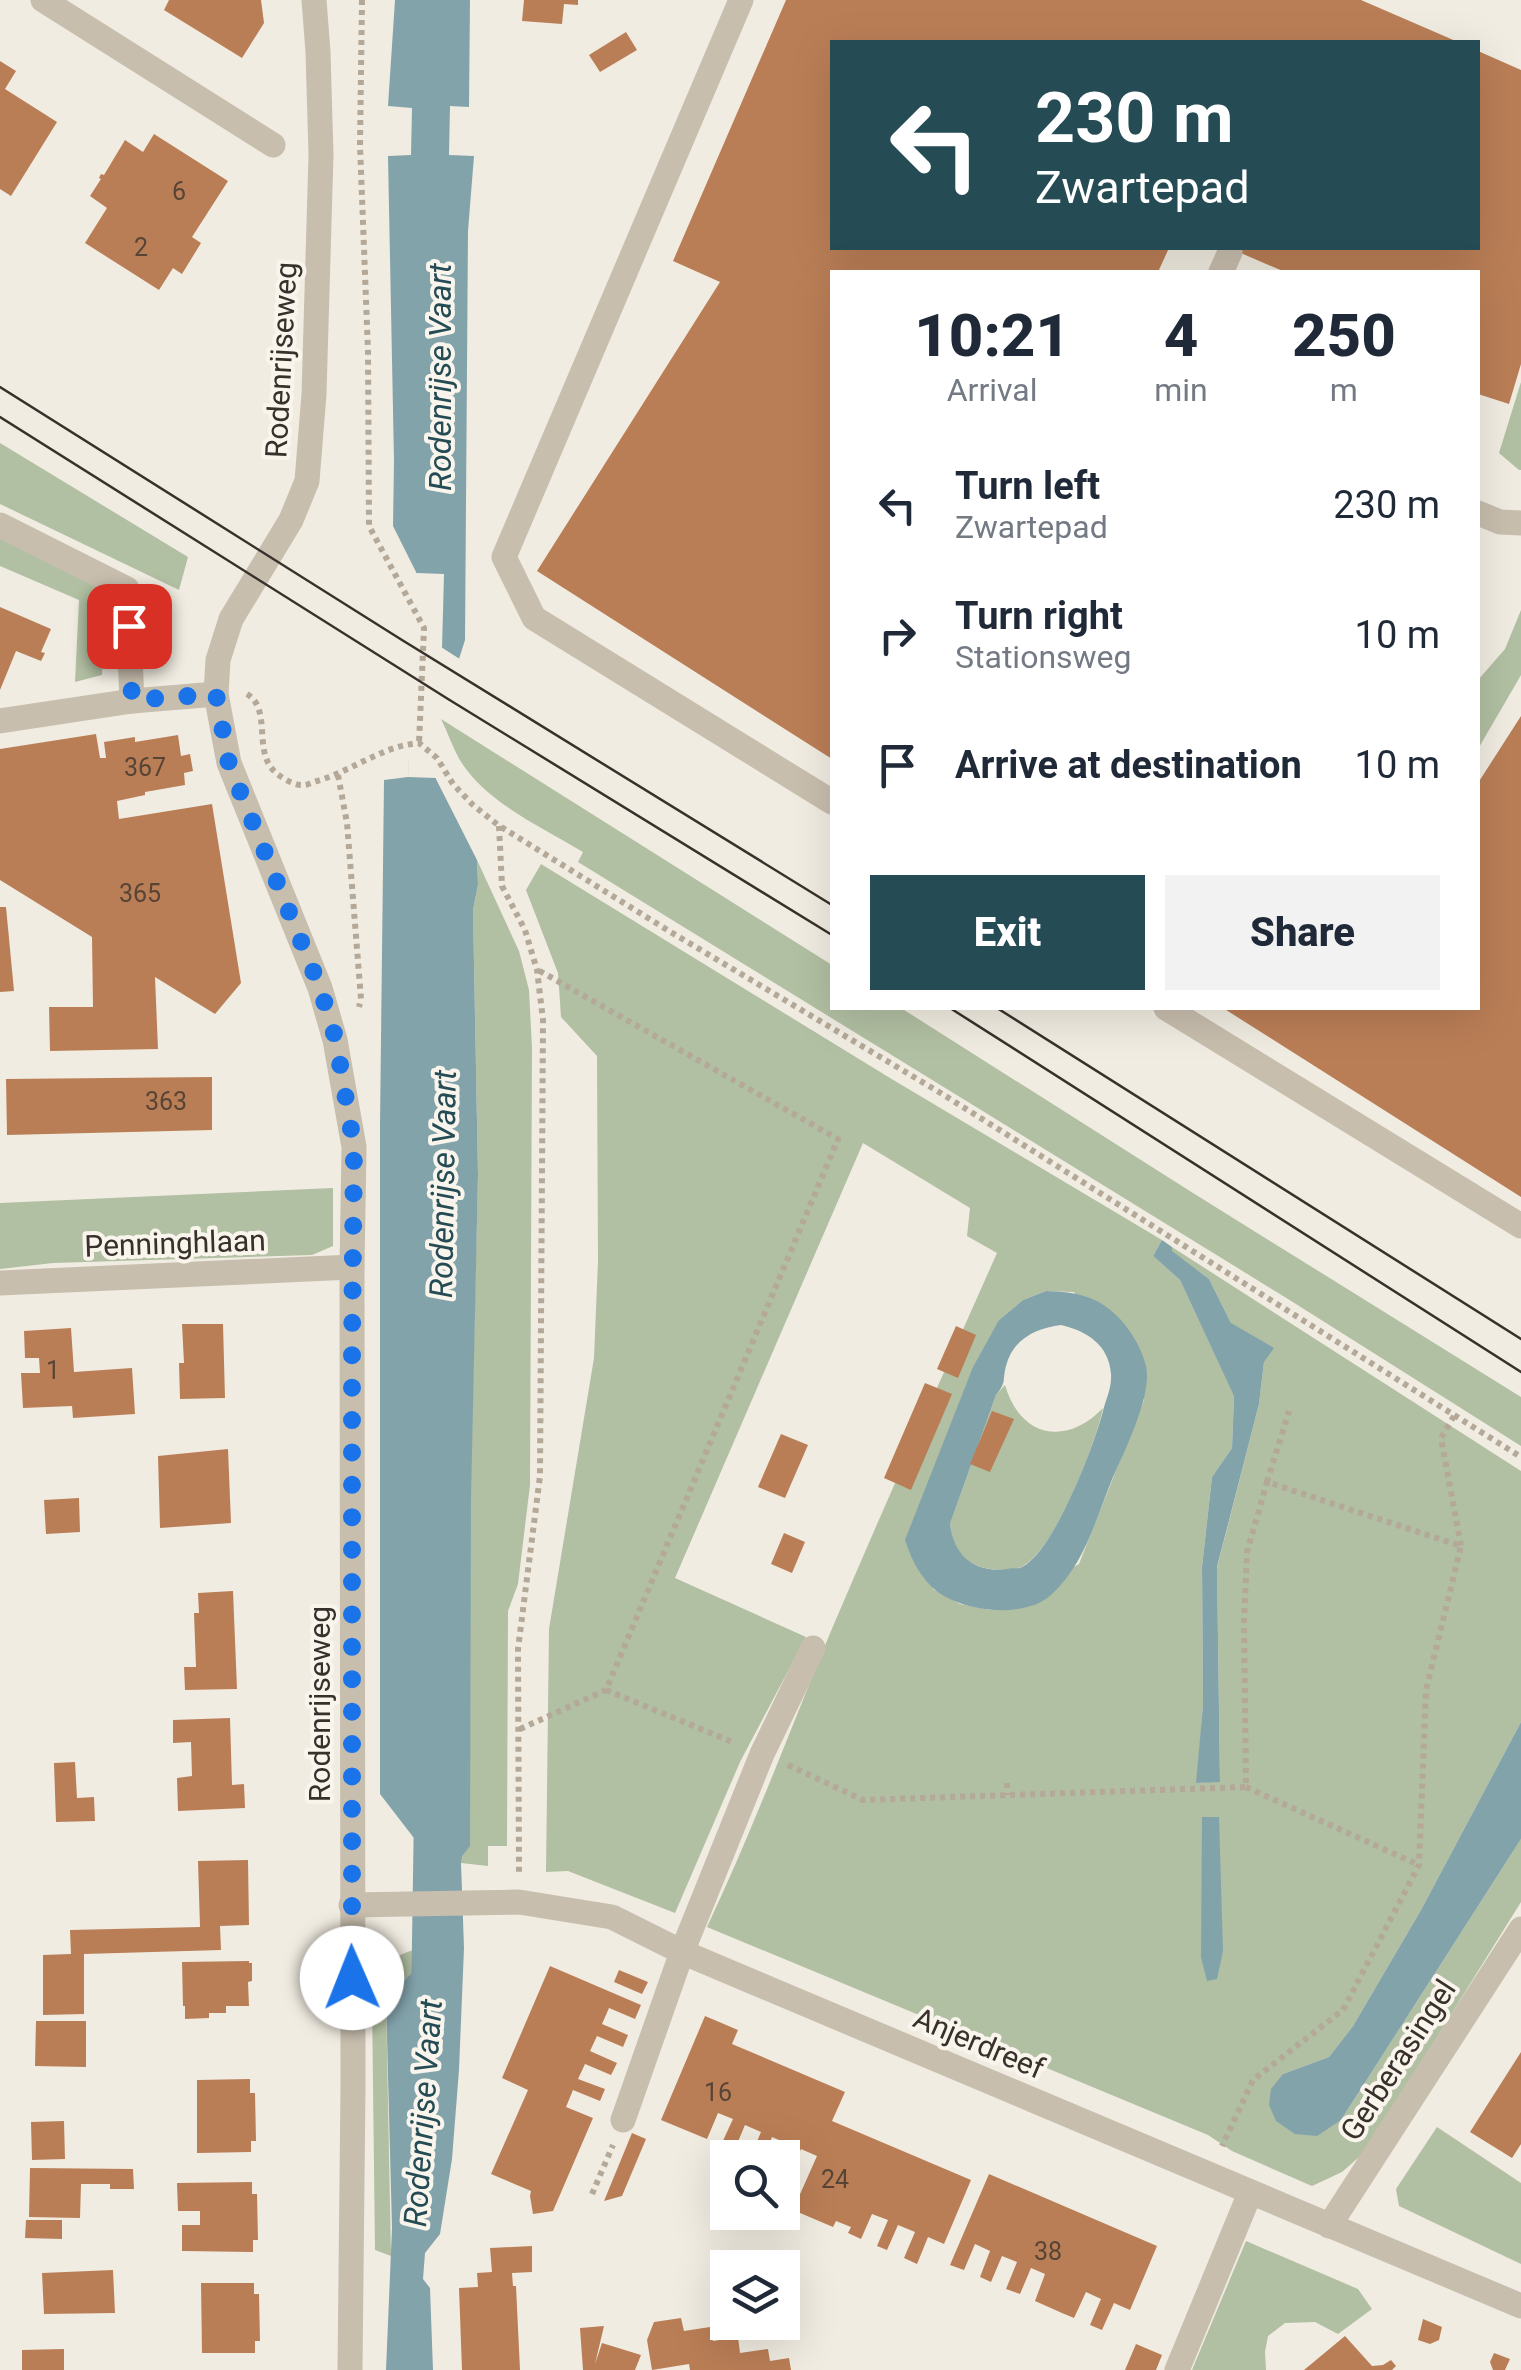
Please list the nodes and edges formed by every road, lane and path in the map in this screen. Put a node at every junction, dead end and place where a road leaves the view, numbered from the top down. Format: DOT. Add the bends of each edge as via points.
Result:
graph roads {
  1 [pos="43,0"];
  2 [pos="314,0"];
  3 [pos="362,0"];
  4 [pos="741,0"];
  5 [pos="273,146"];
  6 [pos="1480,514"];
  7 [pos="1521,522"];
  8 [pos="0,525"];
  9 [pos="216,694"];
  10 [pos="132,700"];
  11 [pos="0,721"];
  12 [pos="419,744"];
  13 [pos="338,775"];
  14 [pos="830,801"];
  15 [pos="498,825"];
  16 [pos="537,970"];
  17 [pos="1169,1010"];
  18 [pos="336,1040"];
  19 [pos="1521,1226"];
  20 [pos="352,1268"];
  21 [pos="0,1283"];
  22 [pos="1289,1410"];
  23 [pos="1454,1416"];
  24 [pos="1521,1458"];
  25 [pos="1268,1482"];
  26 [pos="1461,1546"];
  27 [pos="813,1648"];
  28 [pos="606,1690"];
  29 [pos="520,1729"];
  30 [pos="762,1754"];
  31 [pos="1006,1782"];
  32 [pos="1246,1787"];
  33 [pos="1007,1795"];
  34 [pos="1419,1865"];
  35 [pos="519,1902"];
  36 [pos="351,1905"];
  37 [pos="1521,1929"];
  38 [pos="682,1952"];
  39 [pos="623,2120"];
  40 [pos="1208,2176"];
  41 [pos="1250,2193"];
  42 [pos="592,2194"];
  43 [pos="1330,2226"];
  44 [pos="1521,2306"];
  45 [pos="350,2370"];
  46 [pos="1177,2370"];
  1 -- 5 [label="street"];
  2 -- 9 [label="street, Rodenrijseweg" via="321,155 308,481 292,520 231,619"];
  3 -- 12 [label="path" via="369,526 424,628"];
  4 -- 14 [label="street" via="504,557 534,618"];
  6 -- 7 [label="street"];
  8 -- 10 [label="street" via="127,589"];
  9 -- 10 [label="street"];
  9 -- 13 [label="path" via="252,696 263,753 283,778 302,786"];
  9 -- 18 [label="street, Rodenrijseweg" via="229,764"];
  10 -- 11 [label="street"];
  12 -- 13 [label="path" via="381,752"];
  12 -- 15 [label="path"];
  13 -- 18 [label="path" via="361,999 357,1017"];
  15 -- 16 [label="path" via="502,886"];
  15 -- 23 [label="path"];
  16 -- 28 [label="path" via="838,1138"];
  16 -- 29 [label="path" via="543,1020 540,1476 518,1649"];
  17 -- 19 [label="street"];
  18 -- 20 [label="street, Rodenrijseweg" via="354,1147"];
  20 -- 21 [label="street, Penninghlaan"];
  20 -- 36 [label="street, Rodenrijseweg"];
  22 -- 25 [label="path"];
  23 -- 24 [label="path"];
  23 -- 26 [label="path" via="1441,1438"];
  25 -- 26 [label="path"];
  25 -- 32 [label="path" via="1247,1552"];
  26 -- 34 [label="path" via="1426,1690"];
  27 -- 30 [label="street"];
  28 -- 29 [label="path"];
  28 -- 30 [label="path"];
  29 -- 35 [label="path"];
  30 -- 33 [label="path" via="863,1800"];
  30 -- 38 [label="street"];
  31 -- 33 [label="path"];
  32 -- 33 [label="path"];
  32 -- 34 [label="path"];
  34 -- 40 [label="path" via="1342,2010 1253,2080"];
  35 -- 36 [label="street, Anjerdreef"];
  35 -- 38 [label="street, Anjerdreef" via="612,1917"];
  36 -- 45 [label="street, Rodenrijseweg"];
  37 -- 43 [label="street, Gerberasingel"];
  38 -- 39 [label="street"];
  38 -- 40 [label="street, Anjerdreef"];
  39 -- 42 [label="path"];
  40 -- 41 [label="street, Anjerdreef"];
  41 -- 43 [label="street, Anjerdreef"];
  41 -- 46 [label="street"];
  43 -- 44 [label="street, Anjerdreef"];
}
